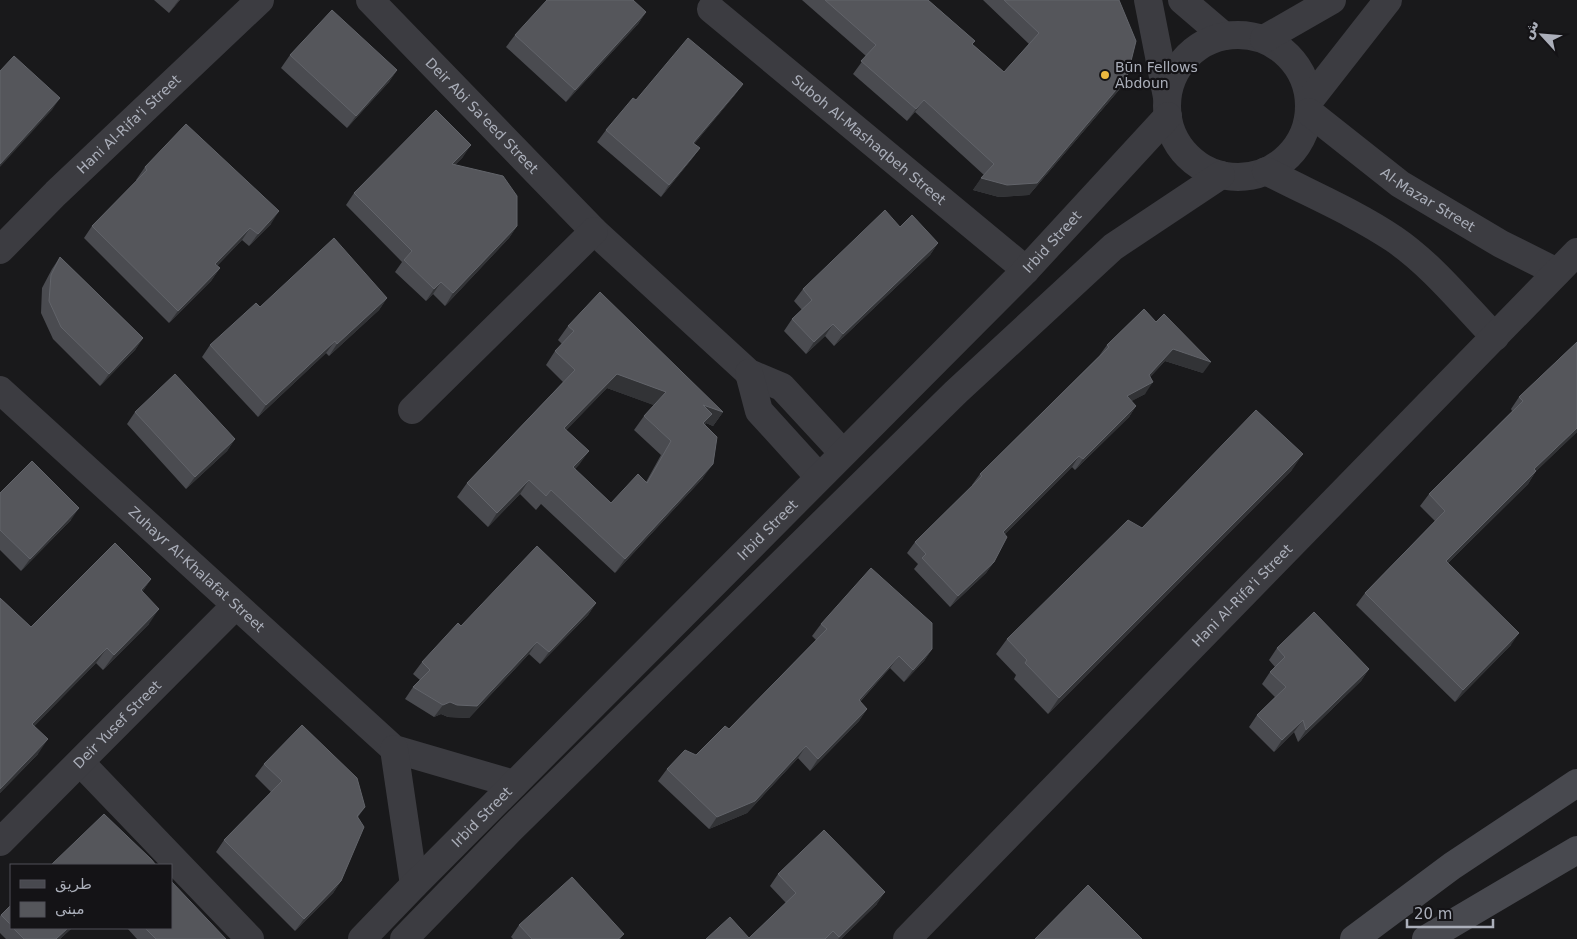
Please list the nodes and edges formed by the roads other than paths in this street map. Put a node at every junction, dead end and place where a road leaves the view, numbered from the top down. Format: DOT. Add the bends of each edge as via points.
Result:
graph roads {
  1 [pos="260,0"];
  2 [pos="370,0"];
  3 [pos="1148,0"];
  4 [pos="1182,0"];
  5 [pos="1332,0"];
  6 [pos="1388,0"];
  7 [pos="711,9"];
  8 [pos="1224,36"];
  9 [pos="1264,39"];
  10 [pos="1309,106"];
  11 [pos="1168,108"];
  12 [pos="1266,171"];
  13 [pos="1221,175"];
  14 [pos="594,231"];
  15 [pos="0,250"];
  16 [pos="1577,252"];
  17 [pos="1026,270"];
  18 [pos="1557,272"];
  19 [pos="1495,337"];
  20 [pos="749,373"];
  21 [pos="0,390"];
  22 [pos="412,410"];
  23 [pos="843,453"];
  24 [pos="818,478"];
  25 [pos="235,606"];
  26 [pos="394,749"];
  27 [pos="81,763"];
  28 [pos="1576,783"];
  29 [pos="514,784"];
  30 [pos="0,842"];
  31 [pos="1577,850"];
  32 [pos="414,885"];
  33 [pos="250,939"];
  34 [pos="362,939"];
  35 [pos="404,939"];
  36 [pos="907,939"];
  37 [pos="1354,939"];
  38 [pos="1426,939"];
  1 -- 15 [label="street, Hani Al-Rifa'i Street"];
  2 -- 14 [label="street, Deir Abi Sa'eed Street"];
  3 -- 11 [label="street"];
  4 -- 8 [label="street"];
  5 -- 9 [label="street"];
  6 -- 10 [label="street"];
  7 -- 17 [label="street, Suboh Al-Mashaqbeh Street"];
  8 -- 9 [label="street" via="1244,34"];
  8 -- 11 [label="street" via="1203,44 1185,59 1173,78"];
  9 -- 10 [label="street" via="1282,49 1296,63 1305,81"];
  10 -- 12 [label="street" via="1305,131 1296,148"];
  10 -- 18 [label="street, Al-Mazar Street" via="1400,184 1501,244"];
  11 -- 13 [label="street" via="1174,136 1186,154 1202,167"];
  11 -- 17 [label="street, Irbid Street"];
  12 -- 13 [label="street" via="1244,176"];
  12 -- 19 [label="street" via="1395,240 1438,278"];
  13 -- 35 [label="street" via="1113,247 956,392"];
  14 -- 20 [label="street, Deir Abi Sa'eed Street"];
  14 -- 22 [label="street"];
  16 -- 18 [label="street, Hani Al-Rifa'i Street"];
  17 -- 23 [label="street, Irbid Street"];
  18 -- 19 [label="street, Hani Al-Rifa'i Street"];
  19 -- 36 [label="street, Hani Al-Rifa'i Street"];
  20 -- 23 [label="street, Deir Abi Sa'eed Street" via="782,387"];
  20 -- 24 [label="street" via="759,411"];
  21 -- 25 [label="street, Zuhayr Al-Khalafat Street"];
  23 -- 24 [label="street, Irbid Street"];
  24 -- 29 [label="street, Irbid Street"];
  25 -- 26 [label="street, Zuhayr Al-Khalafat Street"];
  25 -- 27 [label="street, Deir Yusef Street"];
  26 -- 29 [label="street, Zuhayr Al-Khalafat Street"];
  26 -- 32 [label="street"];
  27 -- 30 [label="street, Deir Yusef Street"];
  27 -- 33 [label="street"];
  28 -- 37 [label="street" via="1452,866"];
  29 -- 32 [label="street, Irbid Street"];
  31 -- 38 [label="street"];
  32 -- 34 [label="street, Irbid Street"];
}
